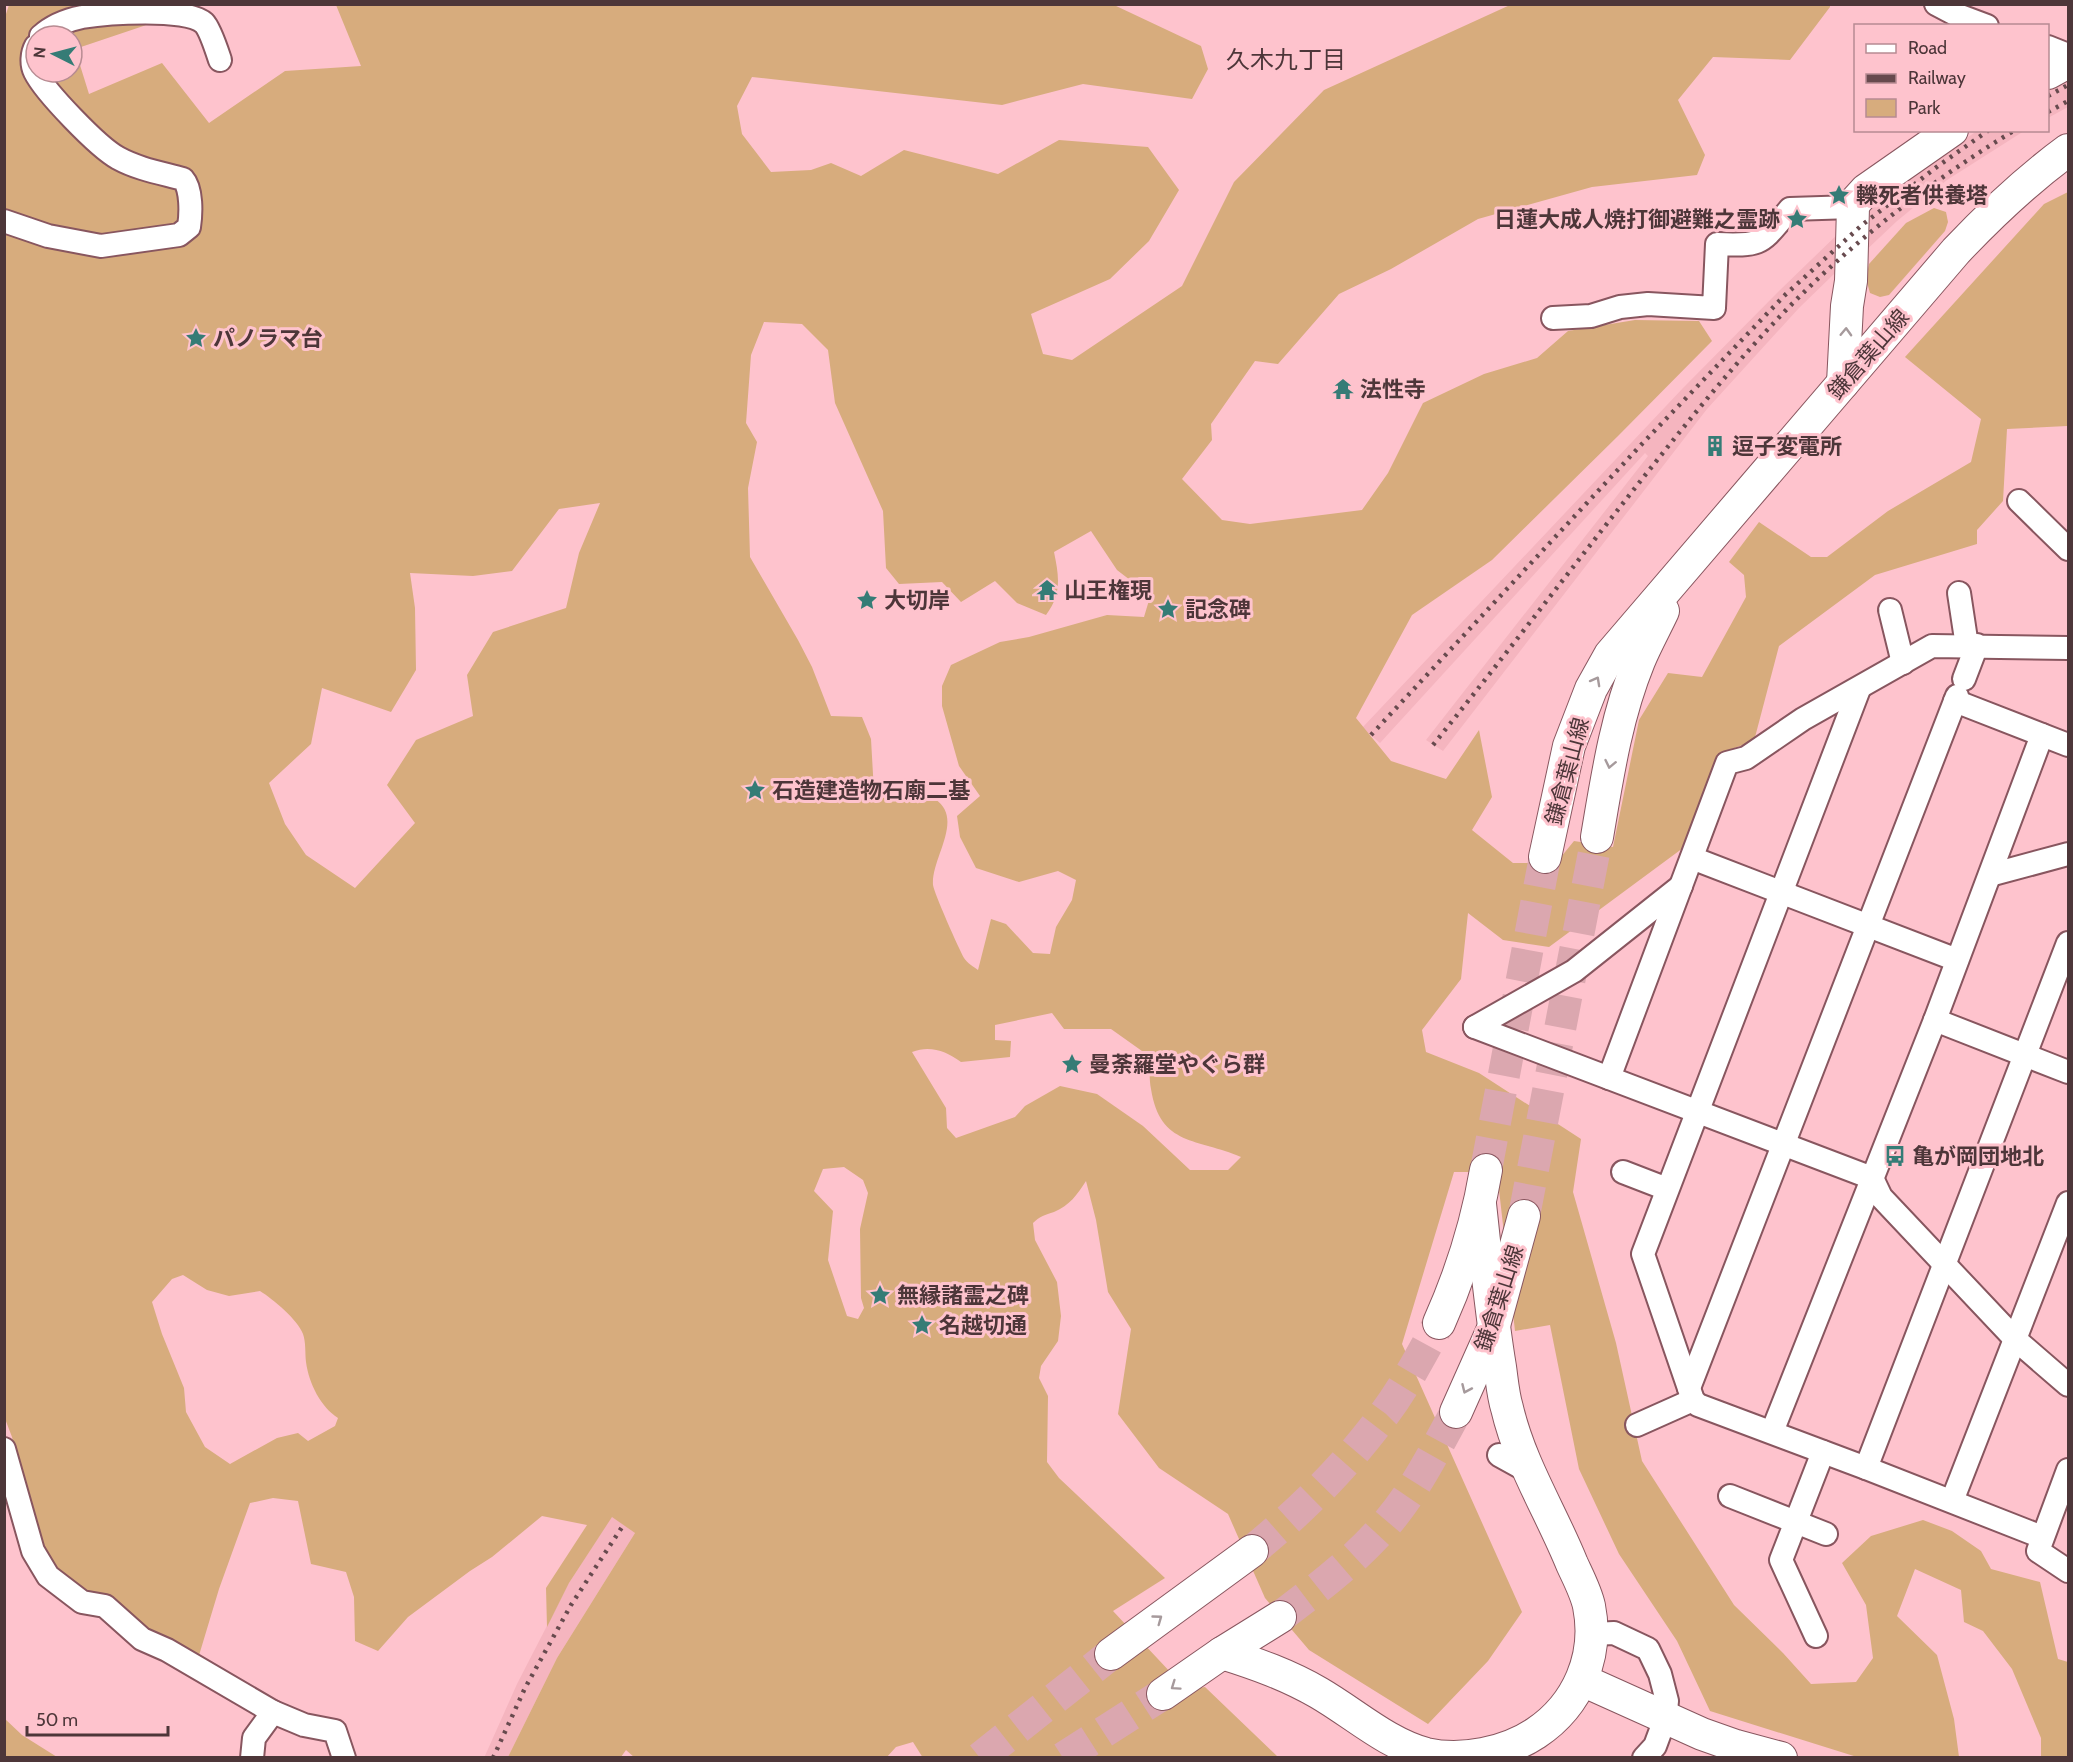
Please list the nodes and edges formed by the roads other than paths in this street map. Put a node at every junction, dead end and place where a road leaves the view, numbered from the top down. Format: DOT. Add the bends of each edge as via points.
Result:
graph roads {
  1 [pos="1936,4"];
  2 [pos="1985,4"];
  3 [pos="58,24"];
  4 [pos="1983,24"];
  5 [pos="1986,24"];
  6 [pos="2049,47"];
  7 [pos="2068,55"];
  8 [pos="220,60"];
  9 [pos="2068,62"];
  10 [pos="2049,72"];
  11 [pos="43,84"];
  12 [pos="1949,132"];
  13 [pos="2068,150"];
  14 [pos="1853,207"];
  15 [pos="4,220"];
  16 [pos="1851,281"];
  17 [pos="1553,318"];
  18 [pos="1886,334"];
  19 [pos="1843,383"];
  20 [pos="2019,501"];
  21 [pos="2068,549"];
  22 [pos="1681,572"];
  23 [pos="1959,593"];
  24 [pos="1890,610"];
  25 [pos="1972,646"];
  26 [pos="2068,648"];
  27 [pos="1903,663"];
  28 [pos="1859,689"];
  29 [pos="1959,692"];
  30 [pos="2042,735"];
  31 [pos="2068,745"];
  32 [pos="1597,837"];
  33 [pos="2068,854"];
  34 [pos="1545,857"];
  35 [pos="1692,858"];
  36 [pos="1990,875"];
  37 [pos="1683,884"];
  38 [pos="1781,892"];
  39 [pos="1868,926"];
  40 [pos="2068,944"];
  41 [pos="1957,960"];
  42 [pos="1935,1020"];
  43 [pos="2025,1055"];
  44 [pos="2068,1072"];
  45 [pos="1609,1078"];
  46 [pos="1697,1111"];
  47 [pos="1783,1144"];
  48 [pos="1486,1170"];
  49 [pos="1623,1172"];
  50 [pos="1872,1178"];
  51 [pos="1667,1189"];
  52 [pos="2068,1203"];
  53 [pos="1480,1204"];
  54 [pos="1524,1216"];
  55 [pos="1945,1264"];
  56 [pos="1493,1329"];
  57 [pos="2016,1340"];
  58 [pos="2068,1385"];
  59 [pos="1691,1394"];
  60 [pos="1456,1412"];
  61 [pos="1637,1425"];
  62 [pos="1773,1432"];
  63 [pos="4,1449"];
  64 [pos="1823,1452"];
  65 [pos="1499,1455"];
  66 [pos="1866,1468"];
  67 [pos="1528,1471"];
  68 [pos="2068,1476"];
  69 [pos="1730,1496"];
  70 [pos="1952,1501"];
  71 [pos="1795,1522"];
  72 [pos="1826,1534"];
  73 [pos="2042,1538"];
  74 [pos="1252,1551"];
  75 [pos="2068,1571"];
  76 [pos="1280,1617"];
  77 [pos="1593,1634"];
  78 [pos="1816,1636"];
  79 [pos="1222,1653"];
  80 [pos="1111,1654"];
  81 [pos="1582,1680"];
  82 [pos="1163,1694"];
  83 [pos="273,1712"];
  84 [pos="1665,1719"];
  85 [pos="1490,1756"];
  86 [pos="252,1758"];
  87 [pos="344,1758"];
  88 [pos="1644,1758"];
  89 [pos="1781,1758"];
  1 -- 4 [label="street"];
  2 -- 5 [label="street"];
  3 -- 8 [label="street" via="81,17 132,12 190,15 205,24"];
  6 -- 7 [label="street"];
  9 -- 10 [label="main road"];
  11 -- 15 [label="street" via="78,124 116,157 183,179 187,184 189,228 179,235 101,246 48,236"];
  12 -- 14 [label="main road" via="1866,190"];
  13 -- 18 [label="main road, 鎌倉葉山線" via="1997,208"];
  14 -- 16 [label="main road"];
  14 -- 17 [label="street" via="1790,209 1762,241 1748,245 1717,244 1714,308 1648,304 1591,316"];
  16 -- 18 [label="main road" via="1861,303"];
  19 -- 16 [label="main road, one-way"];
  18 -- 19 [label="main road, 鎌倉葉山線"];
  19 -- 22 [label="main road, 鎌倉葉山線"];
  20 -- 21 [label="street"];
  22 -- 32 [label="main road, 鎌倉葉山線, one-way" via="1638,662 1609,771"];
  34 -- 22 [label="main road, 鎌倉葉山線, one-way" via="1569,746 1591,688 1611,655"];
  23 -- 25 [label="street"];
  24 -- 27 [label="street"];
  25 -- 26 [label="street"];
  25 -- 27 [label="street" via="1932,646"];
  25 -- 29 [label="street"];
  27 -- 28 [label="street"];
  28 -- 35 [label="street" via="1803,719 1746,759 1727,763"];
  28 -- 38 [label="street"];
  29 -- 30 [label="street"];
  29 -- 39 [label="street"];
  30 -- 31 [label="street"];
  30 -- 36 [label="street"];
  33 -- 36 [label="street"];
  35 -- 37 [label="street"];
  35 -- 38 [label="street"];
  36 -- 41 [label="street"];
  37 -- 45 [label="street"];
  37 -- 45 [label="street" via="1574,971 1475,1027"];
  38 -- 39 [label="street"];
  38 -- 46 [label="street"];
  39 -- 41 [label="street"];
  39 -- 47 [label="street"];
  40 -- 43 [label="street"];
  41 -- 42 [label="street"];
  42 -- 43 [label="street"];
  42 -- 50 [label="street"];
  43 -- 44 [label="street"];
  43 -- 55 [label="street"];
  45 -- 46 [label="street"];
  46 -- 47 [label="street"];
  46 -- 51 [label="street"];
  47 -- 50 [label="street"];
  47 -- 59 [label="street"];
  48 -- 53 [label="main road, 鎌倉葉山線"];
  49 -- 51 [label="street"];
  50 -- 55 [label="street" via="1881,1197"];
  50 -- 62 [label="street"];
  51 -- 59 [label="street" via="1643,1254"];
  52 -- 57 [label="street"];
  53 -- 56 [label="main road"];
  53 -- 56 [label="main road, 鎌倉葉山線" via="1457,1283 1441,1320 1455,1300 1478,1296 1485,1302"];
  54 -- 56 [label="main road, 鎌倉葉山線"];
  55 -- 57 [label="street"];
  55 -- 66 [label="street"];
  56 -- 60 [label="main road, 鎌倉葉山線, one-way"];
  56 -- 67 [label="main road" via="1507,1408"];
  57 -- 58 [label="street"];
  57 -- 70 [label="street"];
  59 -- 61 [label="street"];
  59 -- 62 [label="street" via="1698,1405"];
  62 -- 64 [label="street"];
  63 -- 83 [label="street" via="30,1541 48,1576 82,1602 105,1606 142,1639"];
  64 -- 66 [label="street"];
  64 -- 71 [label="street"];
  65 -- 67 [label="street"];
  66 -- 70 [label="street"];
  67 -- 77 [label="main road" via="1589,1604"];
  68 -- 73 [label="street"];
  69 -- 71 [label="street"];
  70 -- 73 [label="street"];
  71 -- 72 [label="street"];
  71 -- 78 [label="street" via="1781,1560"];
  73 -- 75 [label="street" via="2038,1551"];
  80 -- 74 [label="main road, one-way"];
  76 -- 79 [label="main road"];
  77 -- 81 [label="main road"];
  77 -- 84 [label="street" via="1614,1633 1648,1649 1660,1674"];
  79 -- 82 [label="main road, one-way"];
  79 -- 85 [label="main road" via="1279,1671 1372,1729 1427,1755"];
  81 -- 84 [label="main road"];
  81 -- 85 [label="main road" via="1551,1723"];
  83 -- 86 [label="street" via="254,1738"];
  83 -- 87 [label="street" via="304,1725 335,1731"];
  84 -- 88 [label="street" via="1654,1746"];
  84 -- 89 [label="main road"];
}
